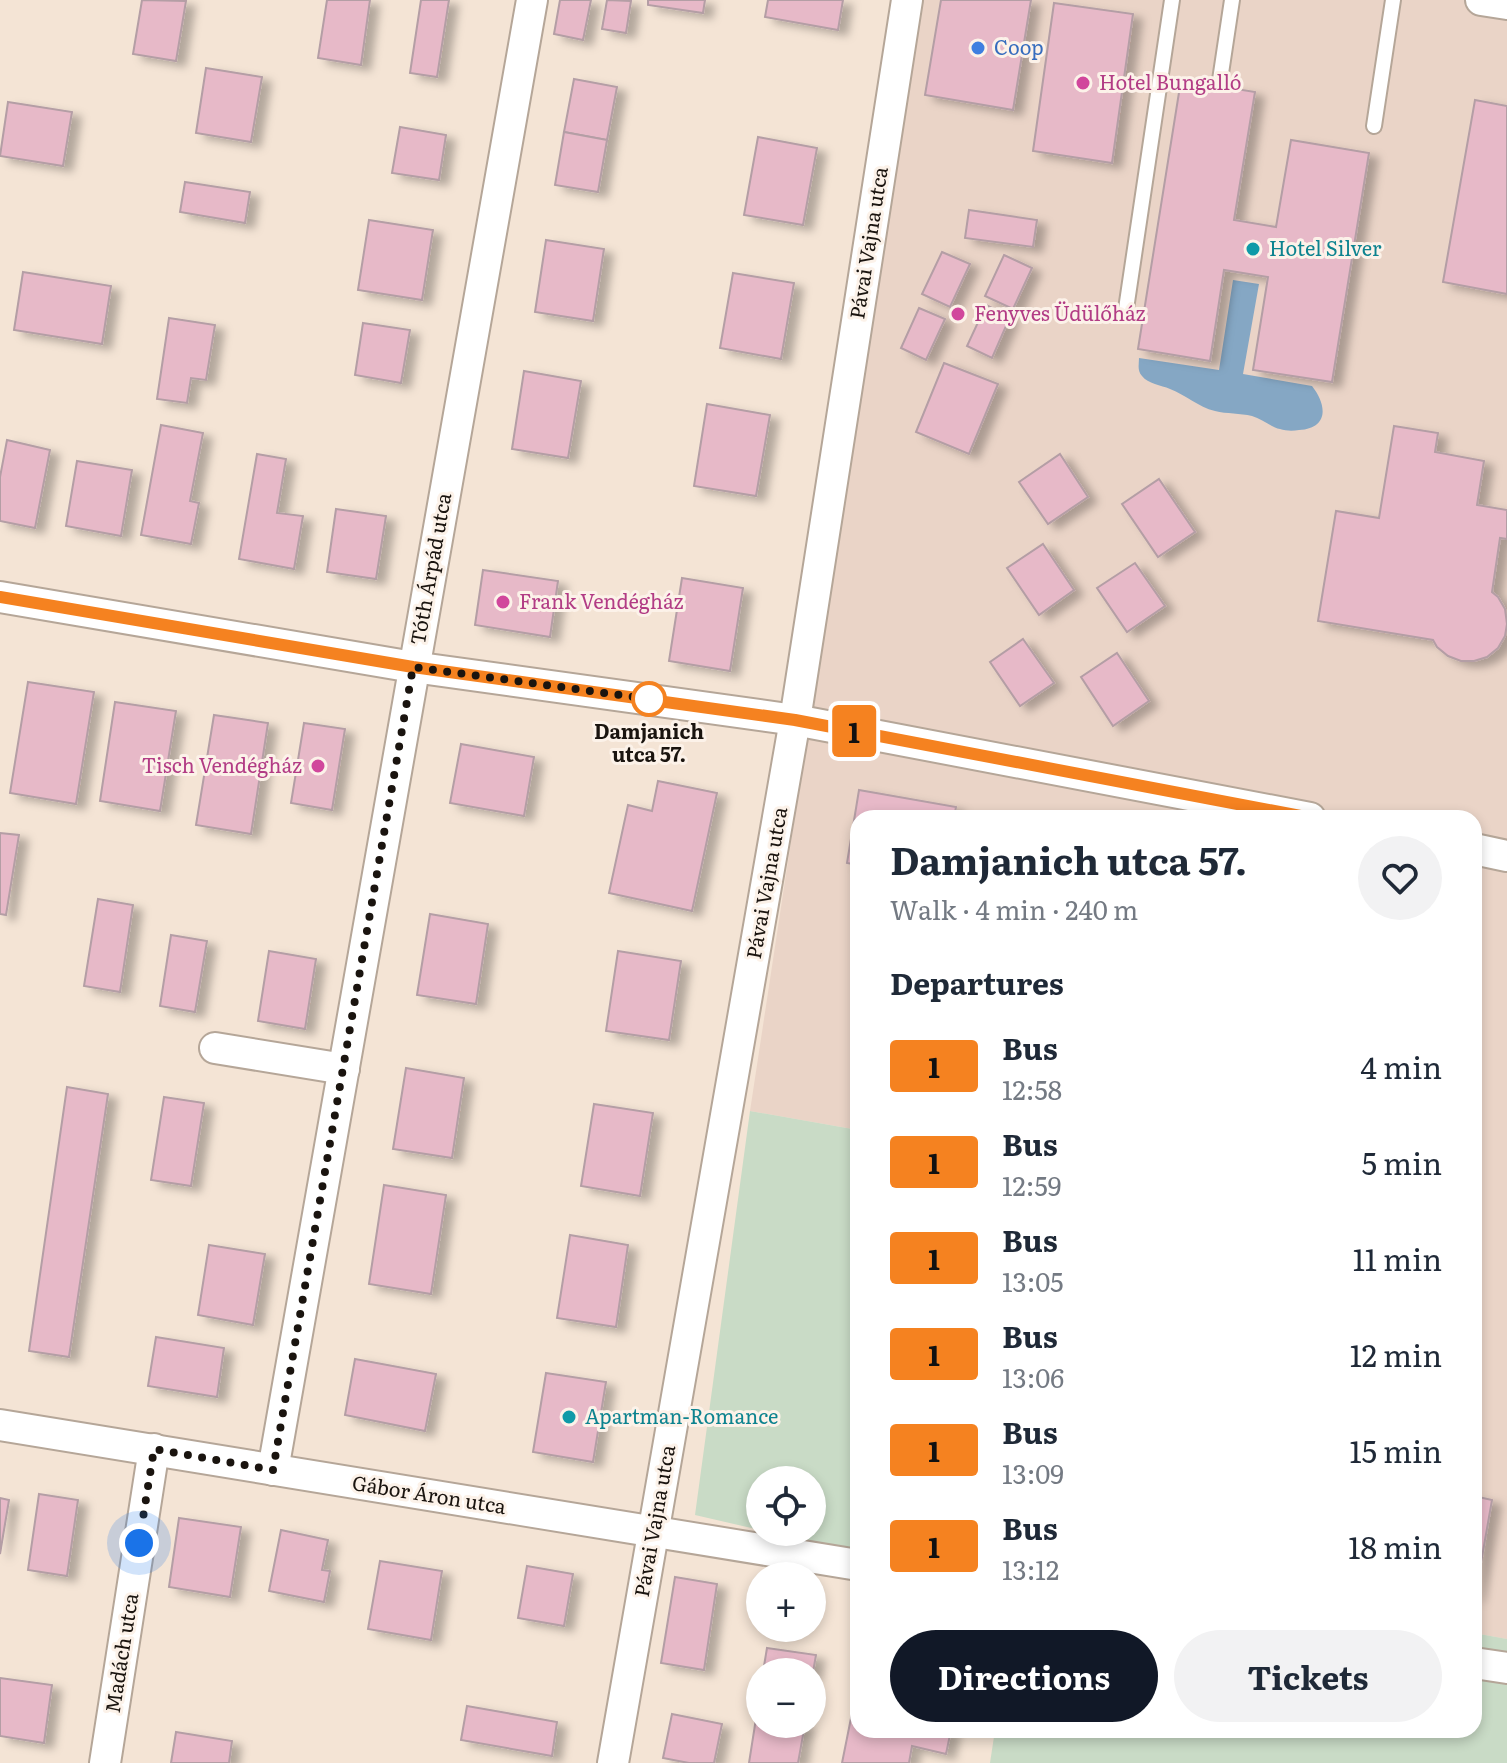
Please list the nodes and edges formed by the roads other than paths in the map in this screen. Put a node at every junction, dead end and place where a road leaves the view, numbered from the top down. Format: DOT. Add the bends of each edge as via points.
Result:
graph roads {
  1 [pos="532,0"];
  2 [pos="907,0"];
  3 [pos="1172,0"];
  4 [pos="1232,0"];
  5 [pos="1393,0"];
  6 [pos="1481,0"];
  7 [pos="1507,4"];
  8 [pos="1220,80"];
  9 [pos="1374,126"];
  10 [pos="1126,309"];
  11 [pos="0,597"];
  12 [pos="413,667"];
  13 [pos="795,720"];
  14 [pos="1268,810"];
  15 [pos="1482,851"];
  16 [pos="1507,856"];
  17 [pos="215,1048"];
  18 [pos="344,1069"];
  19 [pos="0,1425"];
  20 [pos="154,1449"];
  21 [pos="273,1470"];
  22 [pos="653,1532"];
  23 [pos="850,1564"];
  24 [pos="1482,1664"];
  25 [pos="1507,1668"];
  26 [pos="105,1763"];
  27 [pos="613,1763"];
  1 -- 12 [label="street, Tóth Árpád utca"];
  2 -- 13 [label="street, Pávai Vajna utca"];
  3 -- 10 [label="lane"];
  4 -- 8 [label="lane"];
  5 -- 9 [label="lane"];
  6 -- 7 [label="street"];
  11 -- 12 [label="street"];
  12 -- 13 [label="street"];
  12 -- 18 [label="street, Tóth Árpád utca"];
  13 -- 14 [label="street"];
  13 -- 22 [label="street, Pávai Vajna utca"];
  15 -- 16 [label="street"];
  17 -- 18 [label="street"];
  18 -- 21 [label="street, Tóth Árpád utca"];
  19 -- 20 [label="street, Gábor Áron utca"];
  20 -- 21 [label="street, Gábor Áron utca"];
  20 -- 26 [label="street, Madách utca"];
  21 -- 22 [label="street, Gábor Áron utca"];
  22 -- 23 [label="street, Gábor Áron utca"];
  22 -- 27 [label="street, Pávai Vajna utca"];
  24 -- 25 [label="street"];
}
